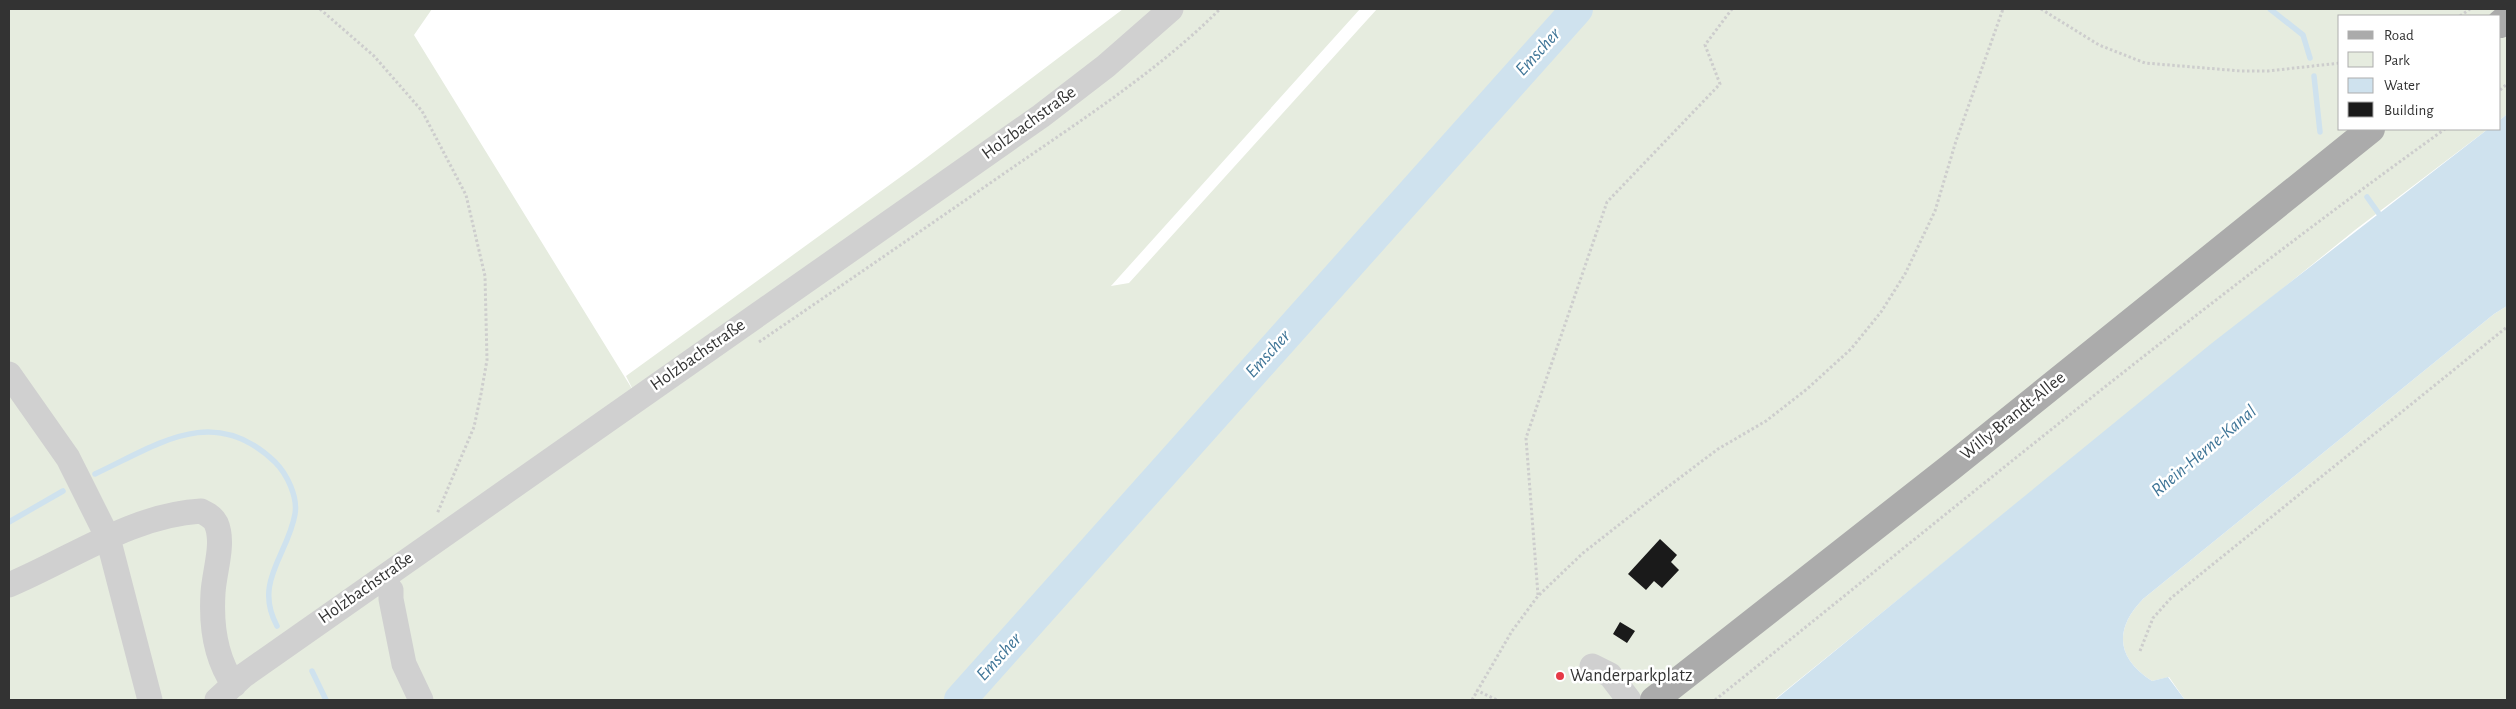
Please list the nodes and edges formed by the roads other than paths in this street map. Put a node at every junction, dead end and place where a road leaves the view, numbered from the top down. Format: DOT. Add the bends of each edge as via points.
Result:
graph roads {
  1 [pos="1172,9"];
  2 [pos="2370,130"];
  3 [pos="9,374"];
  4 [pos="108,538"];
  5 [pos="9,586"];
  6 [pos="391,590"];
  7 [pos="1592,666"];
  8 [pos="224,696"];
  9 [pos="150,700"];
  10 [pos="421,700"];
  11 [pos="1630,700"];
  12 [pos="1654,700"];
  1 -- 8 [label="lane, Holzbachstraße" via="1041,116 434,539 243,676"];
  2 -- 12 [label="main road, Willy-Brandt-Allee" via="1951,467"];
  3 -- 4 [label="lane" via="68,458"];
  4 -- 5 [label="lane"];
  4 -- 8 [label="lane" via="167,516 201,511 211,517 219,537 213,592 213,632 223,670"];
  4 -- 9 [label="lane"];
  6 -- 10 [label="lane" via="404,664"];
  7 -- 11 [label="lane" via="1610,675"];
}
